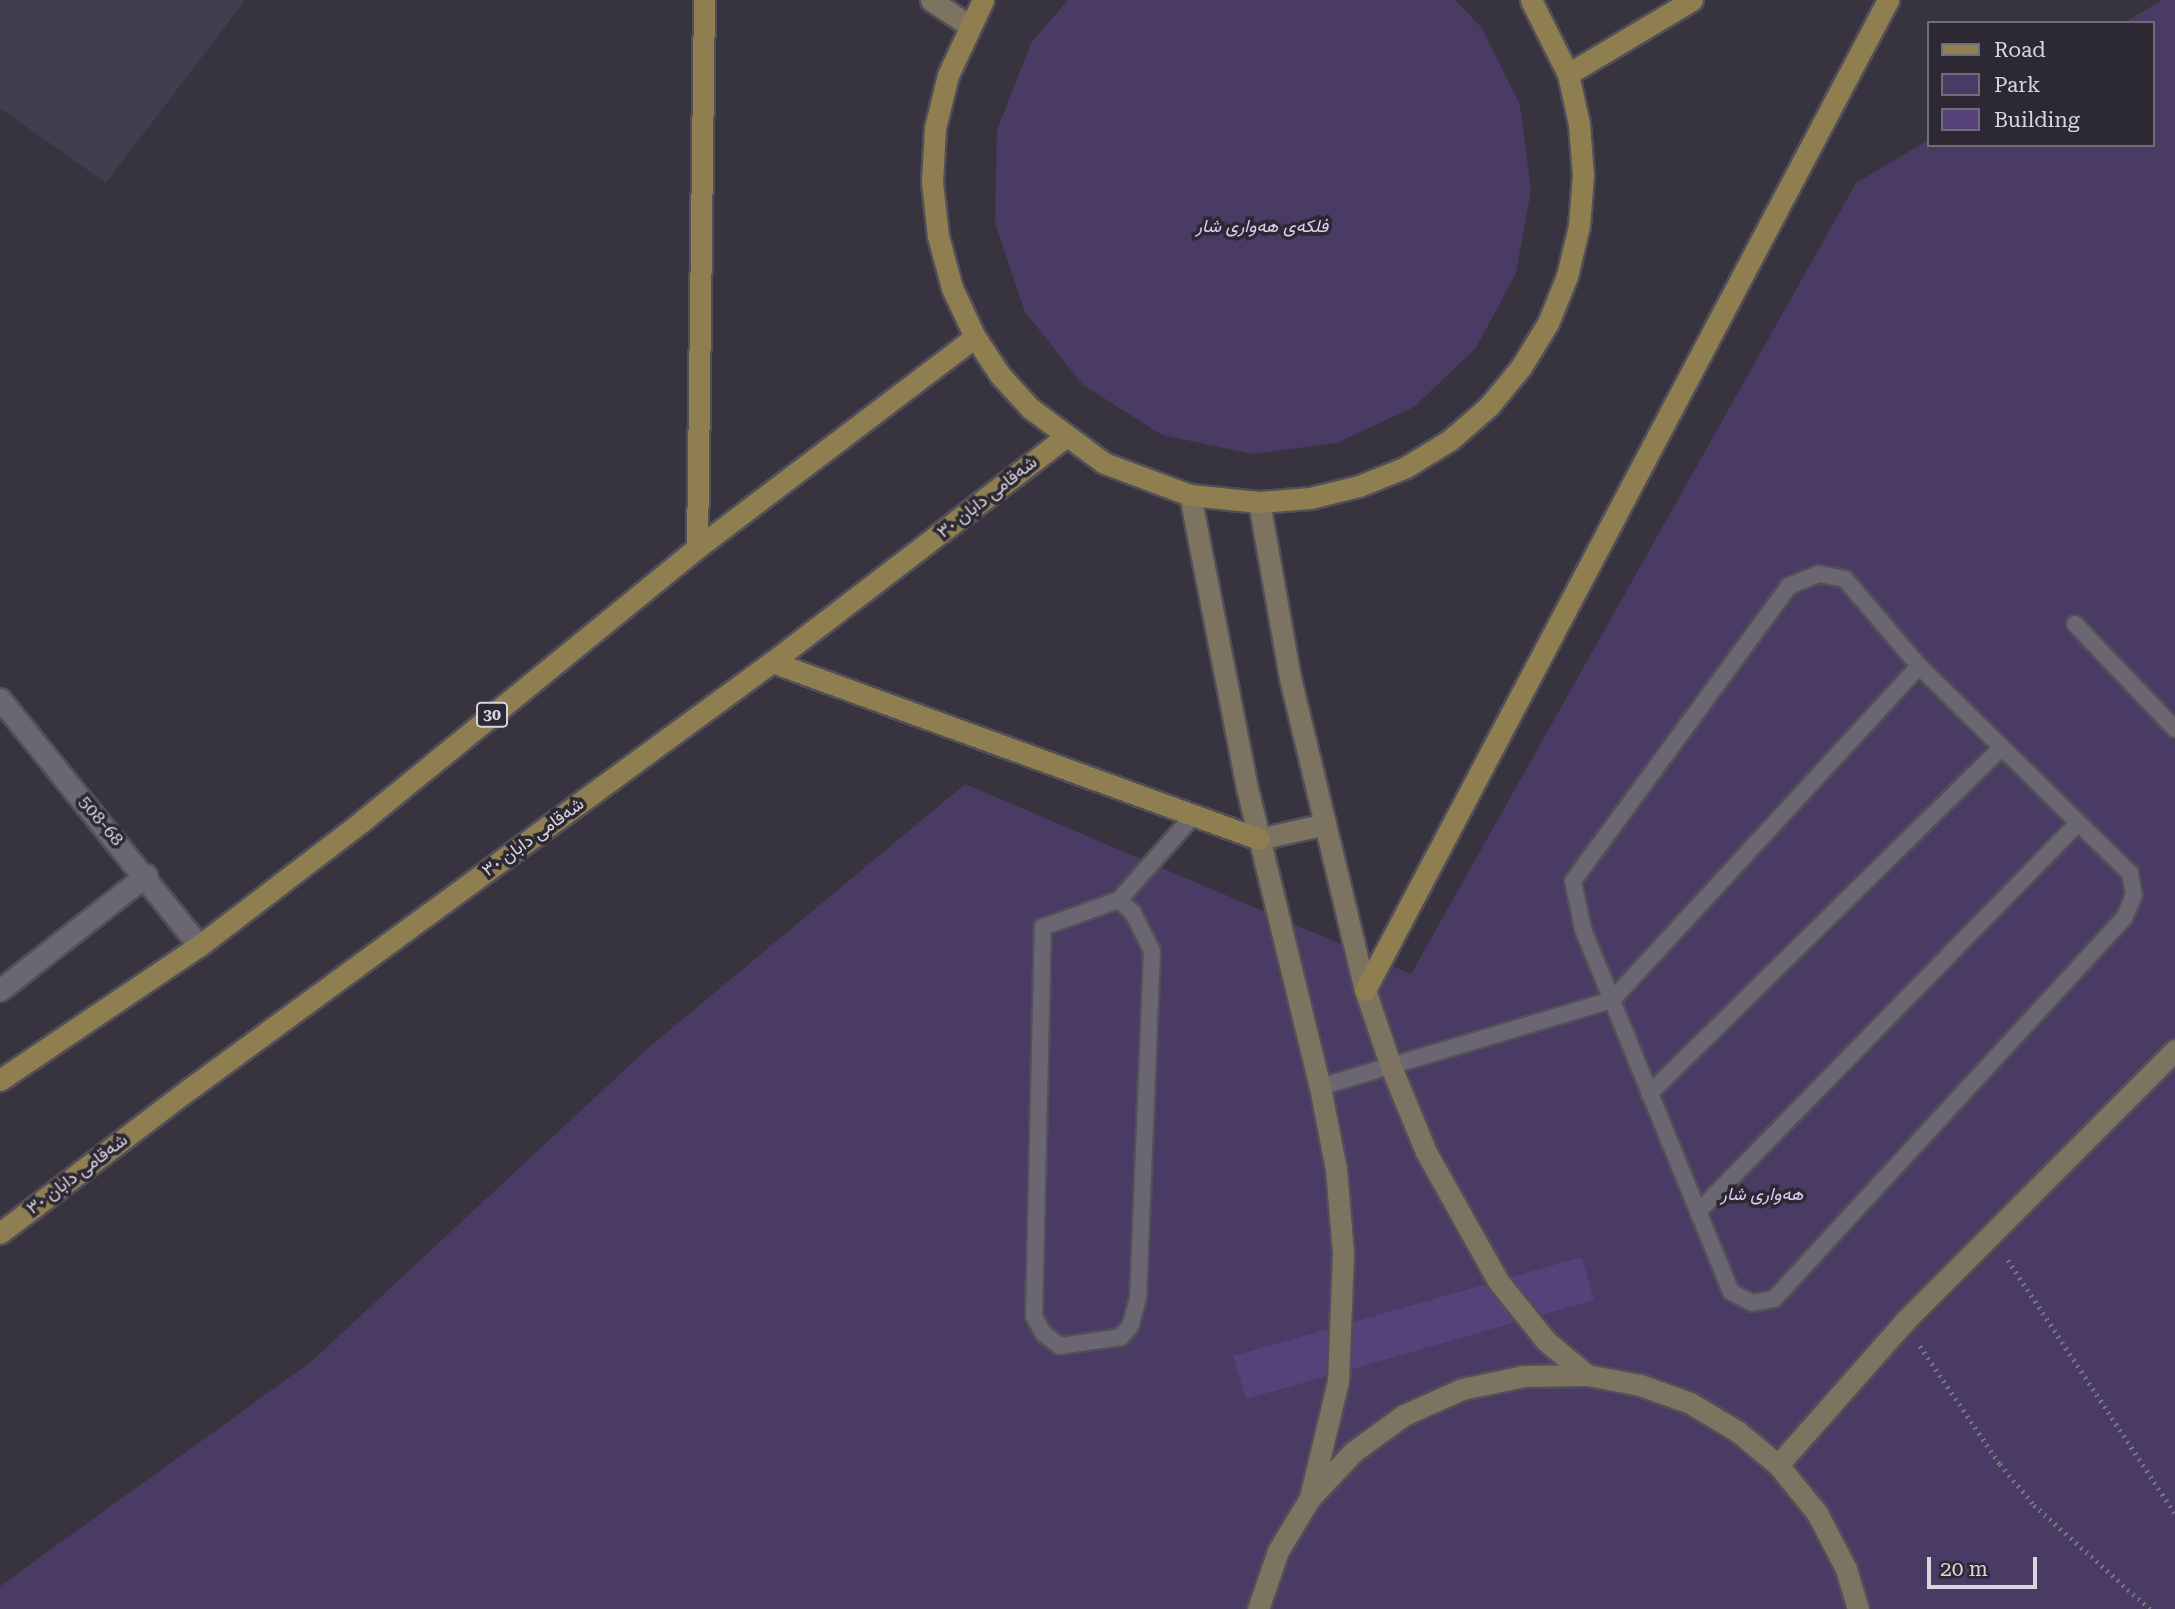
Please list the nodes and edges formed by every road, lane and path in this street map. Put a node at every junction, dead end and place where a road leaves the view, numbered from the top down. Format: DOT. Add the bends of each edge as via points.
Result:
graph roads {
  1 [pos="704,0"];
  2 [pos="931,0"];
  3 [pos="983,0"];
  4 [pos="1531,0"];
  5 [pos="1692,0"];
  6 [pos="1888,0"];
  7 [pos="968,25"];
  8 [pos="1567,74"];
  9 [pos="975,337"];
  10 [pos="1064,438"];
  11 [pos="1190,495"];
  12 [pos="1259,502"];
  13 [pos="697,548"];
  14 [pos="2076,624"];
  15 [pos="772,662"];
  16 [pos="1919,666"];
  17 [pos="0,699"];
  18 [pos="2175,729"];
  19 [pos="2001,748"];
  20 [pos="1194,815"];
  21 [pos="1325,824"];
  22 [pos="2077,824"];
  23 [pos="1259,839"];
  24 [pos="146,875"];
  25 [pos="1119,900"];
  26 [pos="199,946"];
  27 [pos="0,990"];
  28 [pos="1365,990"];
  29 [pos="1612,1000"];
  30 [pos="2175,1050"];
  31 [pos="1391,1067"];
  32 [pos="0,1080"];
  33 [pos="1320,1087"];
  34 [pos="1649,1094"];
  35 [pos="1698,1212"];
  36 [pos="1990,1232"];
  37 [pos="0,1233"];
  38 [pos="1904,1322"];
  39 [pos="1587,1375"];
  40 [pos="1778,1465"];
  41 [pos="1310,1498"];
  42 [pos="2175,1513"];
  43 [pos="1258,1609"];
  44 [pos="1858,1609"];
  45 [pos="2150,1609"];
  1 -- 13 [label="main road"];
  2 -- 7 [label="street"];
  3 -- 7 [label="main road"];
  4 -- 8 [label="main road"];
  5 -- 8 [label="main road"];
  6 -- 28 [label="main road"];
  7 -- 9 [label="main road" via="948,75 935,128 932,182 938,236 952,288"];
  8 -- 12 [label="main road" via="1579,124 1583,175 1579,226 1563,288 1521,367 1489,406 1450,440 1406,467 1334,492"];
  9 -- 10 [label="main road" via="1000,375"];
  9 -- 13 [label="main road, 30"];
  10 -- 11 [label="main road" via="1104,463"];
  10 -- 15 [label="main road, شەقامی دابان ٣٠"];
  11 -- 12 [label="main road"];
  11 -- 23 [label="street"];
  12 -- 21 [label="street" via="1277,614"];
  13 -- 26 [label="main road, 30" via="361,822"];
  14 -- 18 [label="lane"];
  15 -- 20 [label="main road"];
  15 -- 37 [label="main road, شەقامی دابان ٣٠"];
  16 -- 19 [label="lane"];
  16 -- 29 [label="lane"];
  16 -- 29 [label="lane" via="1844,579 1819,574 1789,586 1573,881 1583,929"];
  17 -- 24 [label="street, 508-68"];
  19 -- 22 [label="lane"];
  19 -- 34 [label="lane"];
  20 -- 23 [label="main road"];
  20 -- 25 [label="lane"];
  21 -- 23 [label="street"];
  21 -- 28 [label="street"];
  22 -- 35 [label="lane"];
  22 -- 35 [label="lane" via="2130,873 2134,895 2124,918 1774,1299 1752,1303 1731,1292"];
  23 -- 33 [label="street"];
  24 -- 26 [label="street, 508-68"];
  24 -- 27 [label="street"];
  25 -- 25 [label="lane" via="1133,913 1152,951 1139,1298 1131,1325 1121,1337 1060,1346 1043,1333 1034,1316 1043,927"];
  26 -- 32 [label="main road, 30"];
  28 -- 31 [label="street"];
  29 -- 31 [label="lane"];
  29 -- 34 [label="lane"];
  30 -- 36 [label="street"];
  31 -- 33 [label="lane"];
  31 -- 39 [label="street" via="1426,1152 1499,1281 1546,1341"];
  33 -- 41 [label="street" via="1340,1208 1343,1298 1333,1414"];
  34 -- 35 [label="lane"];
  36 -- 38 [label="street"];
  36 -- 42 [label="path"];
  38 -- 40 [label="street"];
  38 -- 45 [label="path" via="2000,1464 2034,1506"];
  39 -- 40 [label="street" via="1640,1385 1690,1403 1737,1431"];
  39 -- 41 [label="street" via="1524,1376 1462,1389 1404,1415 1353,1452"];
  40 -- 44 [label="street" via="1817,1513 1846,1569"];
  41 -- 43 [label="street" via="1278,1551"];
}
